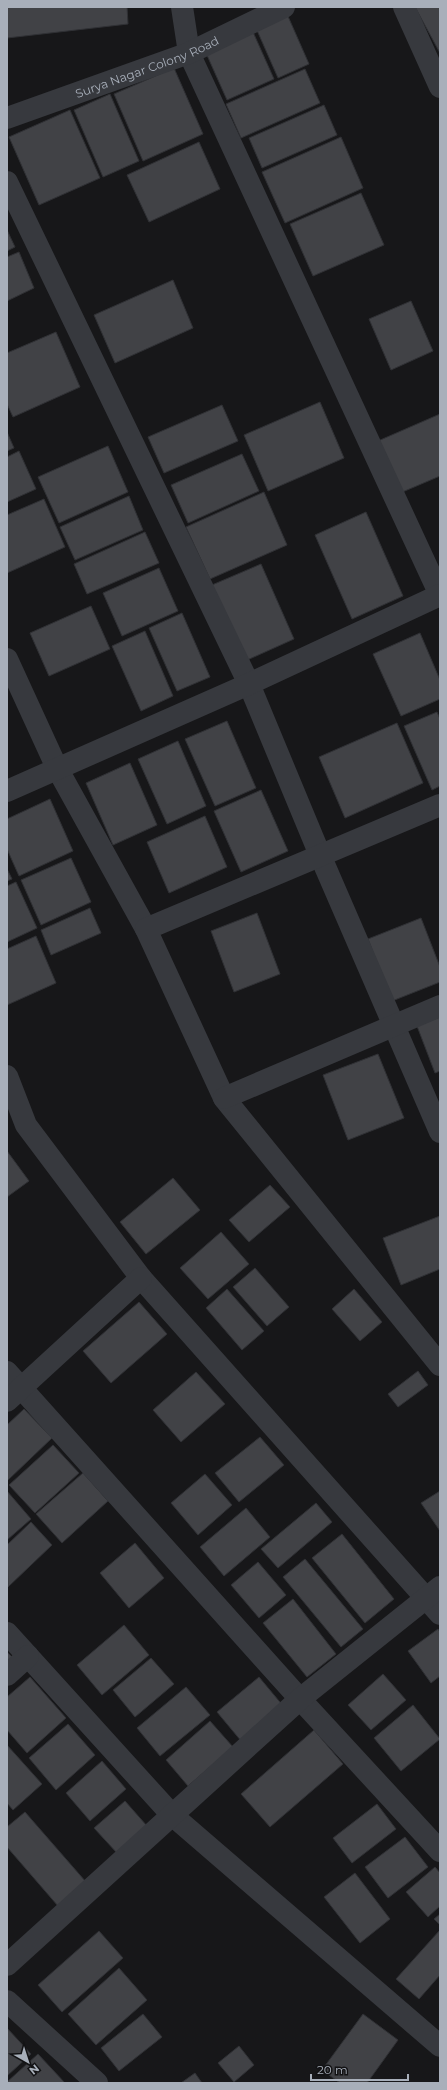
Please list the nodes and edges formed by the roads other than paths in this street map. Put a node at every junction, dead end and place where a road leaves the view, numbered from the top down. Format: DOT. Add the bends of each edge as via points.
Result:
graph roads {
  1 [pos="182,7"];
  2 [pos="284,7"];
  3 [pos="404,7"];
  4 [pos="189,53"];
  5 [pos="440,88"];
  6 [pos="7,118"];
  7 [pos="7,182"];
  8 [pos="440,595"];
  9 [pos="7,659"];
  10 [pos="249,684"];
  11 [pos="57,768"];
  12 [pos="7,791"];
  13 [pos="440,805"];
  14 [pos="320,855"];
  15 [pos="146,929"];
  16 [pos="440,1006"];
  17 [pos="394,1026"];
  18 [pos="7,1076"];
  19 [pos="224,1098"];
  20 [pos="440,1132"];
  21 [pos="141,1278"];
  22 [pos="440,1365"];
  23 [pos="7,1372"];
  24 [pos="14,1395"];
  25 [pos="435,1600"];
  26 [pos="7,1633"];
  27 [pos="28,1656"];
  28 [pos="7,1675"];
  29 [pos="300,1699"];
  30 [pos="172,1815"];
  31 [pos="440,1851"];
  32 [pos="7,1965"];
  33 [pos="7,2001"];
  34 [pos="440,2046"];
  35 [pos="97,2083"];
  1 -- 4 [label="street"];
  2 -- 4 [label="street, Surya Nagar Colony Road"];
  3 -- 5 [label="street"];
  4 -- 6 [label="street, Surya Nagar Colony Road"];
  4 -- 8 [label="street"];
  7 -- 10 [label="street"];
  8 -- 10 [label="street"];
  9 -- 11 [label="street"];
  10 -- 11 [label="street"];
  10 -- 14 [label="street"];
  11 -- 12 [label="street"];
  11 -- 15 [label="street"];
  13 -- 14 [label="street"];
  14 -- 15 [label="street"];
  14 -- 17 [label="street"];
  15 -- 19 [label="street"];
  16 -- 17 [label="street"];
  17 -- 19 [label="street"];
  17 -- 20 [label="street"];
  18 -- 21 [label="street" via="26,1125"];
  19 -- 22 [label="street"];
  21 -- 24 [label="street"];
  21 -- 25 [label="street"];
  23 -- 24 [label="street"];
  24 -- 29 [label="street"];
  25 -- 29 [label="street"];
  26 -- 27 [label="street"];
  27 -- 28 [label="street"];
  27 -- 30 [label="street"];
  29 -- 30 [label="street"];
  29 -- 31 [label="street"];
  30 -- 32 [label="street"];
  30 -- 34 [label="street"];
  33 -- 35 [label="street"];
}
